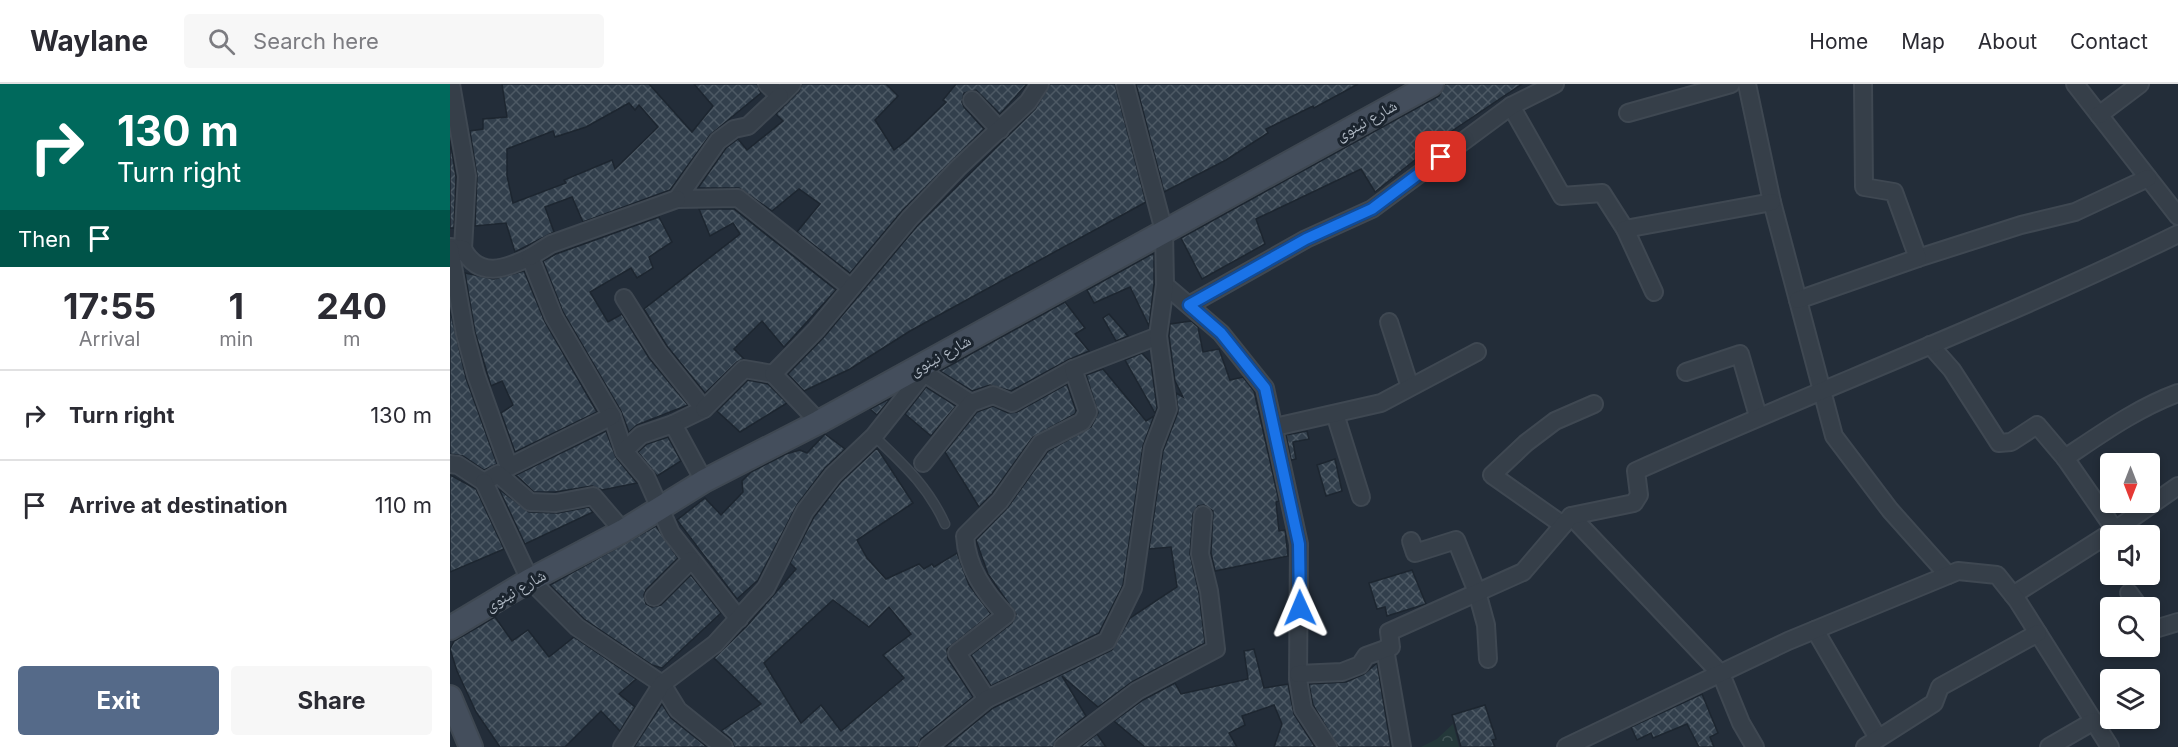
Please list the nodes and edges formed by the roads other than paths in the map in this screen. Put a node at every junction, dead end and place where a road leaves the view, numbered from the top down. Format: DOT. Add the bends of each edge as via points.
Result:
graph roads {
  1 [pos="451,84"];
  2 [pos="767,84"];
  3 [pos="1040,84"];
  4 [pos="1125,84"];
  5 [pos="1432,84"];
  6 [pos="1555,84"];
  7 [pos="1731,84"];
  8 [pos="1747,84"];
  9 [pos="1863,84"];
  10 [pos="2075,84"];
  11 [pos="2140,84"];
  12 [pos="786,90"];
  13 [pos="972,100"];
  14 [pos="1510,106"];
  15 [pos="1628,114"];
  16 [pos="2099,115"];
  17 [pos="1000,130"];
  18 [pos="2148,178"];
  19 [pos="677,199"];
  20 [pos="1772,202"];
  21 [pos="2178,216"];
  22 [pos="1625,229"];
  23 [pos="1164,231"];
  24 [pos="2178,234"];
  25 [pos="454,248"];
  26 [pos="530,257"];
  27 [pos="1918,258"];
  28 [pos="1165,285"];
  29 [pos="850,287"];
  30 [pos="1654,292"];
  31 [pos="624,298"];
  32 [pos="1798,300"];
  33 [pos="1189,305"];
  34 [pos="1389,322"];
  35 [pos="1158,336"];
  36 [pos="1930,345"];
  37 [pos="1477,352"];
  38 [pos="924,368"];
  39 [pos="1073,369"];
  40 [pos="1686,372"];
  41 [pos="773,374"];
  42 [pos="1410,387"];
  43 [pos="1821,389"];
  44 [pos="2178,393"];
  45 [pos="971,403"];
  46 [pos="1594,404"];
  47 [pos="704,409"];
  48 [pos="1335,414"];
  49 [pos="612,416"];
  50 [pos="1758,416"];
  51 [pos="819,422"];
  52 [pos="673,424"];
  53 [pos="1275,427"];
  54 [pos="874,436"];
  55 [pos="624,451"];
  56 [pos="2064,459"];
  57 [pos="923,463"];
  58 [pos="450,464"];
  59 [pos="497,475"];
  60 [pos="704,481"];
  61 [pos="2178,486"];
  62 [pos="1361,497"];
  63 [pos="659,509"];
  64 [pos="1203,515"];
  65 [pos="1567,520"];
  66 [pos="945,524"];
  67 [pos="2111,525"];
  68 [pos="2122,525"];
  69 [pos="623,531"];
  70 [pos="2100,540"];
  71 [pos="1411,541"];
  72 [pos="691,560"];
  73 [pos="1948,575"];
  74 [pos="530,580"];
  75 [pos="1477,592"];
  76 [pos="2129,593"];
  77 [pos="2013,595"];
  78 [pos="654,597"];
  79 [pos="2132,597"];
  80 [pos="739,619"];
  81 [pos="2178,622"];
  82 [pos="2160,627"];
  83 [pos="450,628"];
  84 [pos="1815,630"];
  85 [pos="2038,633"];
  86 [pos="1385,649"];
  87 [pos="1488,659"];
  88 [pos="1298,674"];
  89 [pos="1721,674"];
  90 [pos="662,684"];
  91 [pos="450,697"];
  92 [pos="987,699"];
  93 [pos="2094,721"];
  94 [pos="1871,743"];
  95 [pos="471,747"];
  96 [pos="622,747"];
  97 [pos="724,747"];
  98 [pos="928,747"];
  99 [pos="1063,747"];
  100 [pos="1328,747"];
  101 [pos="1402,747"];
  102 [pos="1566,747"];
  103 [pos="1755,747"];
  104 [pos="2049,747"];
  105 [pos="2110,747"];
  1 -- 25 [label="street" via="467,176"];
  2 -- 12 [label="street"];
  3 -- 17 [label="street"];
  4 -- 23 [label="street"];
  5 -- 23 [label="main road, شارع نينوى"];
  6 -- 14 [label="street"];
  7 -- 15 [label="street"];
  8 -- 20 [label="street"];
  9 -- 27 [label="street" via="1864,187 1894,192"];
  10 -- 16 [label="street"];
  11 -- 16 [label="street"];
  12 -- 19 [label="street" via="748,126 734,129 718,141"];
  13 -- 17 [label="street"];
  14 -- 22 [label="street" via="1562,196 1602,193"];
  14 -- 33 [label="street" via="1372,209 1306,239"];
  16 -- 18 [label="street"];
  17 -- 29 [label="street" via="958,168"];
  18 -- 21 [label="street"];
  18 -- 27 [label="street" via="2075,212"];
  19 -- 26 [label="street" via="551,244"];
  19 -- 29 [label="street" via="738,198"];
  20 -- 22 [label="street"];
  20 -- 32 [label="street"];
  22 -- 30 [label="street"];
  23 -- 28 [label="street"];
  23 -- 38 [label="main road, شارع نينوى"];
  24 -- 36 [label="street"];
  25 -- 26 [label="street" via="480,267 506,269"];
  25 -- 59 [label="street" via="465,334"];
  26 -- 49 [label="street" via="554,317"];
  27 -- 32 [label="street"];
  28 -- 33 [label="street"];
  28 -- 35 [label="street"];
  29 -- 41 [label="street" via="816,330"];
  31 -- 47 [label="street" via="658,352"];
  32 -- 43 [label="street"];
  33 -- 53 [label="street" via="1221,333 1265,388"];
  34 -- 42 [label="street"];
  35 -- 39 [label="street"];
  35 -- 92 [label="street" via="1168,410 1153,448 1133,588 1116,629 1107,641"];
  36 -- 43 [label="street"];
  36 -- 56 [label="street" via="1952,370 1999,443 2011,442 2037,424"];
  37 -- 42 [label="street"];
  38 -- 45 [label="street"];
  38 -- 51 [label="main road, شارع نينوى"];
  38 -- 54 [label="street"];
  39 -- 45 [label="street" via="1012,403 993,395"];
  39 -- 92 [label="street" via="1088,411 1082,422 1041,443 1000,501 965,536 971,564 983,591 1006,615 957,653"];
  40 -- 50 [label="street" via="1740,354"];
  41 -- 47 [label="street" via="744,369"];
  41 -- 51 [label="street"];
  42 -- 48 [label="street" via="1381,403"];
  43 -- 50 [label="street"];
  43 -- 73 [label="street" via="1834,436 1890,510"];
  44 -- 56 [label="street" via="2126,418"];
  45 -- 57 [label="street"];
  46 -- 65 [label="street" via="1555,421 1492,475"];
  47 -- 52 [label="street"];
  48 -- 53 [label="street"];
  48 -- 62 [label="street"];
  49 -- 55 [label="street"];
  49 -- 59 [label="street"];
  50 -- 65 [label="street" via="1636,471 1639,495 1634,502"];
  51 -- 60 [label="main road, شارع نينوى"];
  52 -- 55 [label="street" via="641,435"];
  52 -- 60 [label="street"];
  53 -- 88 [label="street" via="1299,544"];
  54 -- 66 [label="lane" via="933,498"];
  54 -- 80 [label="street" via="833,475 805,511 766,588"];
  55 -- 63 [label="street" via="646,477"];
  56 -- 67 [label="street"];
  58 -- 59 [label="street"];
  59 -- 69 [label="street" via="530,502 556,503 593,496"];
  59 -- 74 [label="street"];
  60 -- 63 [label="main road, شارع نينوى"];
  61 -- 68 [label="street"];
  63 -- 69 [label="main road, شارع نينوى"];
  63 -- 72 [label="street"];
  64 -- 99 [label="street" via="1200,555 1216,649 1137,691"];
  65 -- 75 [label="street" via="1523,572"];
  65 -- 89 [label="street"];
  69 -- 74 [label="main road, شارع نينوى"];
  70 -- 77 [label="street"];
  71 -- 75 [label="street" via="1415,553 1456,540"];
  72 -- 78 [label="street"];
  72 -- 80 [label="street"];
  73 -- 77 [label="street" via="1958,571 1997,575"];
  73 -- 84 [label="street"];
  74 -- 83 [label="main road, شارع نينوى"];
  74 -- 90 [label="street" via="577,627"];
  75 -- 86 [label="street" via="1389,632 1391,647"];
  75 -- 87 [label="street" via="1486,625"];
  76 -- 79 [label="street"];
  77 -- 85 [label="street"];
  80 -- 90 [label="street"];
  81 -- 82 [label="street"];
  84 -- 89 [label="street"];
  84 -- 94 [label="street"];
  85 -- 93 [label="street"];
  85 -- 94 [label="street" via="1940,687 1934,703"];
  86 -- 88 [label="street" via="1342,672"];
  86 -- 101 [label="street"];
  88 -- 100 [label="street" via="1303,709"];
  89 -- 102 [label="street"];
  89 -- 103 [label="street"];
  90 -- 96 [label="street"];
  90 -- 97 [label="street" via="678,710"];
  91 -- 95 [label="main road"];
  92 -- 98 [label="street"];
  93 -- 104 [label="street"];
  93 -- 105 [label="street"];
}
